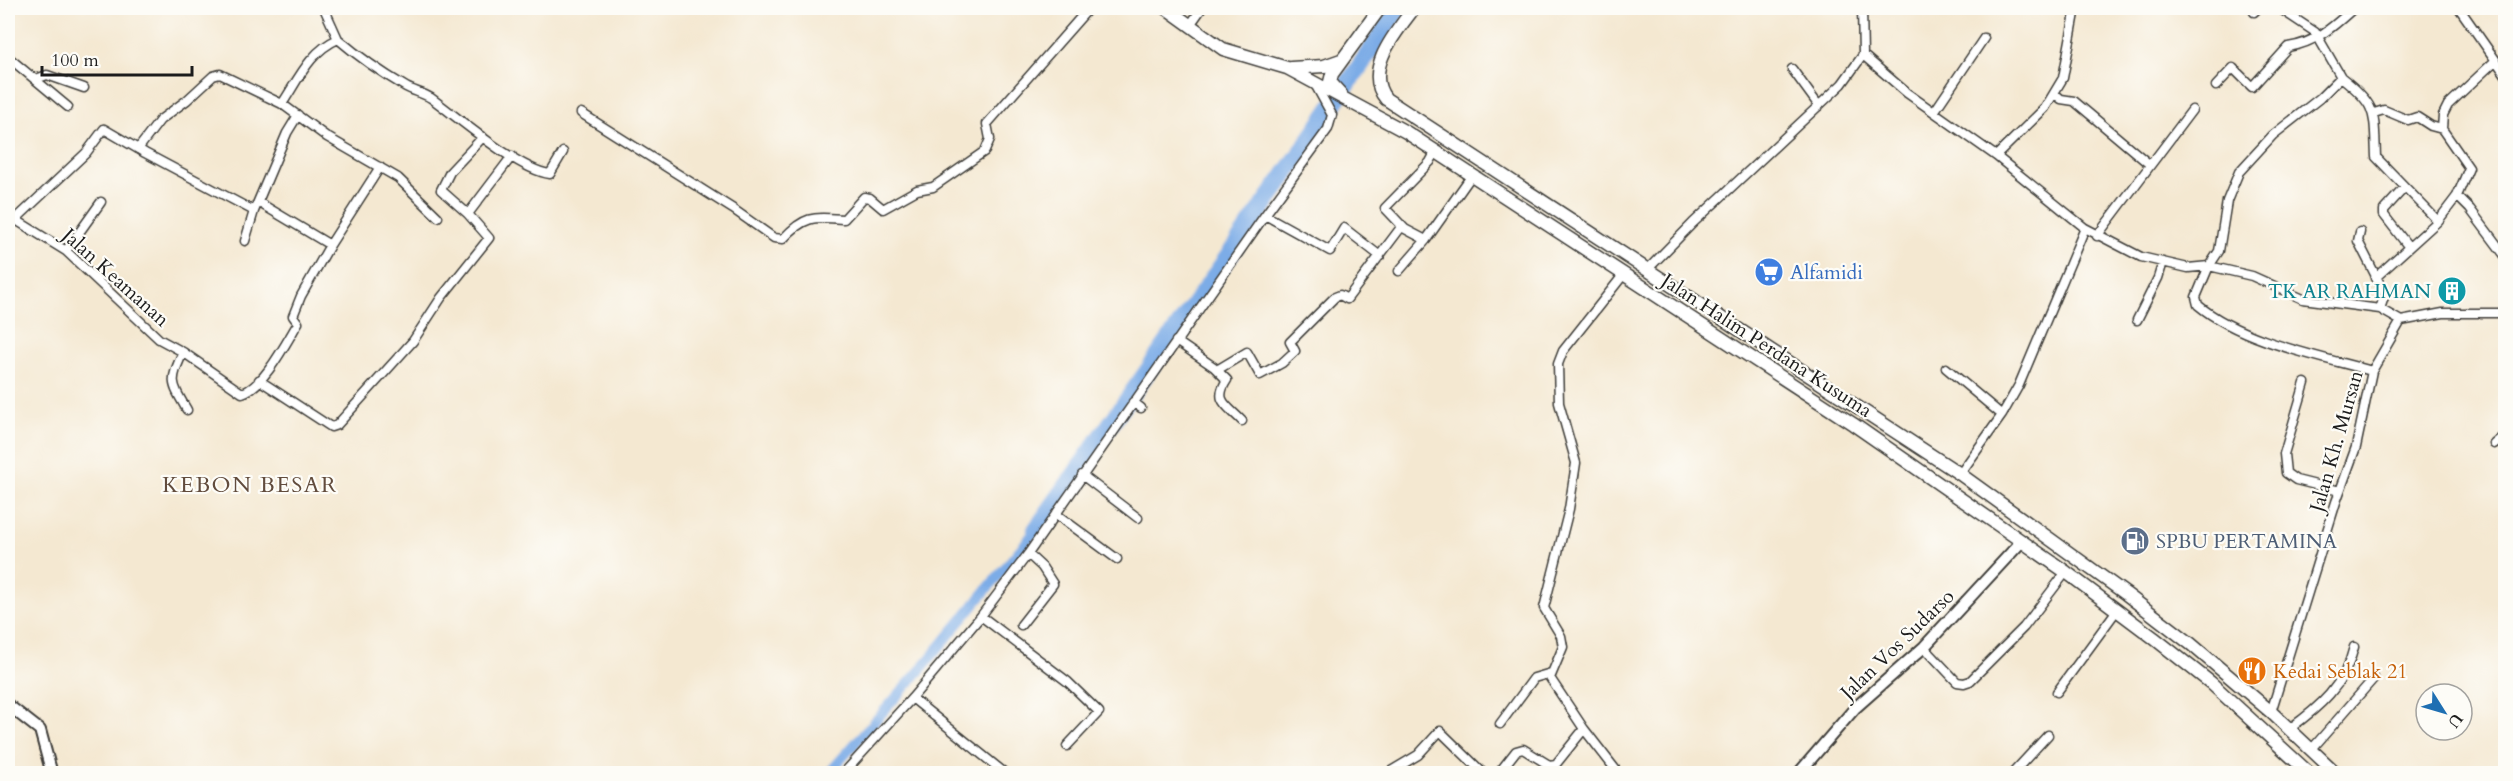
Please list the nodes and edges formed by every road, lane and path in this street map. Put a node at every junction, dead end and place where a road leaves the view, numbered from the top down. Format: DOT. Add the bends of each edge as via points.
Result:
graph roads {
  1 [pos="324,8"];
  2 [pos="1089,8"];
  3 [pos="1166,8"];
  4 [pos="1202,8"];
  5 [pos="1380,8"];
  6 [pos="1414,8"];
  7 [pos="1862,8"];
  8 [pos="2076,8"];
  9 [pos="2279,8"];
  10 [pos="2354,8"];
  11 [pos="2459,8"];
  12 [pos="1190,25"];
  13 [pos="2319,37"];
  14 [pos="1984,38"];
  15 [pos="338,39"];
  16 [pos="1863,55"];
  17 [pos="8,57"];
  18 [pos="1341,60"];
  19 [pos="2495,61"];
  20 [pos="1287,68"];
  21 [pos="1792,69"];
  22 [pos="2505,75"];
  23 [pos="2341,76"];
  24 [pos="36,79"];
  25 [pos="2216,86"];
  26 [pos="84,88"];
  27 [pos="2054,93"];
  28 [pos="1339,97"];
  29 [pos="282,105"];
  30 [pos="1819,106"];
  31 [pos="68,107"];
  32 [pos="2192,110"];
  33 [pos="1934,112"];
  34 [pos="2374,113"];
  35 [pos="581,114"];
  36 [pos="298,115"];
  37 [pos="2442,129"];
  38 [pos="483,137"];
  39 [pos="138,149"];
  40 [pos="1436,151"];
  41 [pos="563,152"];
  42 [pos="512,156"];
  43 [pos="1996,156"];
  44 [pos="2150,164"];
  45 [pos="380,167"];
  46 [pos="1473,175"];
  47 [pos="2405,188"];
  48 [pos="2457,196"];
  49 [pos="101,202"];
  50 [pos="256,207"];
  51 [pos="468,214"];
  52 [pos="1264,215"];
  53 [pos="11,217"];
  54 [pos="438,217"];
  55 [pos="2438,221"];
  56 [pos="1402,226"];
  57 [pos="2085,228"];
  58 [pos="2360,232"];
  59 [pos="2097,236"];
  60 [pos="1426,240"];
  61 [pos="245,242"];
  62 [pos="330,245"];
  63 [pos="2408,246"];
  64 [pos="66,250"];
  65 [pos="1380,256"];
  66 [pos="2505,257"];
  67 [pos="2163,262"];
  68 [pos="2209,266"];
  69 [pos="1648,269"];
  70 [pos="1399,270"];
  71 [pos="1624,274"];
  72 [pos="2375,278"];
  73 [pos="2380,309"];
  74 [pos="2505,313"];
  75 [pos="2137,320"];
  76 [pos="2401,321"];
  77 [pos="1748,334"];
  78 [pos="1176,341"];
  79 [pos="1739,350"];
  80 [pos="183,352"];
  81 [pos="1946,368"];
  82 [pos="1217,370"];
  83 [pos="2372,370"];
  84 [pos="260,380"];
  85 [pos="1818,380"];
  86 [pos="2305,383"];
  87 [pos="1807,396"];
  88 [pos="1133,402"];
  89 [pos="1141,408"];
  90 [pos="187,410"];
  91 [pos="2002,415"];
  92 [pos="1242,421"];
  93 [pos="2505,434"];
  94 [pos="2494,444"];
  95 [pos="1960,474"];
  96 [pos="1082,475"];
  97 [pos="2340,491"];
  98 [pos="1056,514"];
  99 [pos="1138,518"];
  100 [pos="2022,541"];
  101 [pos="1028,554"];
  102 [pos="1118,560"];
  103 [pos="2066,572"];
  104 [pos="2117,610"];
  105 [pos="981,616"];
  106 [pos="1021,625"];
  107 [pos="1924,647"];
  108 [pos="2354,647"];
  109 [pos="1551,673"];
  110 [pos="2374,678"];
  111 [pos="2057,692"];
  112 [pos="912,698"];
  113 [pos="8,705"];
  114 [pos="2271,712"];
  115 [pos="1500,724"];
  116 [pos="1584,729"];
  117 [pos="2289,729"];
  118 [pos="2048,735"];
  119 [pos="1067,747"];
  120 [pos="2311,750"];
  121 [pos="52,774"];
  122 [pos="843,774"];
  123 [pos="1006,774"];
  124 [pos="1386,774"];
  125 [pos="1484,774"];
  126 [pos="1498,774"];
  127 [pos="1619,774"];
  128 [pos="1798,774"];
  129 [pos="2012,774"];
  130 [pos="2310,774"];
  131 [pos="2337,774"];
  1 -- 15 [label="street"];
  2 -- 35 [label="street" via="987,124 990,139 985,151 933,187 917,190 883,209 864,197 844,219 814,217 795,226 783,238 774,238"];
  3 -- 12 [label="main road, Jalan Halim Perdana Kusuma"];
  4 -- 12 [label="street"];
  5 -- 18 [label="main road"];
  6 -- 69 [label="main road, Jalan Halim Perdana Kusuma" via="1382,60 1378,81 1386,99"];
  7 -- 16 [label="street"];
  8 -- 27 [label="street" via="2063,78"];
  9 -- 13 [label="street"];
  10 -- 13 [label="street"];
  11 -- 19 [label="street"];
  12 -- 20 [label="main road, Jalan Halim Perdana Kusuma" via="1223,49"];
  13 -- 23 [label="street"];
  13 -- 25 [label="street" via="2288,47 2252,87 2233,68"];
  14 -- 33 [label="street"];
  15 -- 29 [label="street" via="323,45"];
  15 -- 38 [label="street" via="358,57 428,96"];
  16 -- 30 [label="street" via="1842,84"];
  16 -- 33 [label="street"];
  17 -- 24 [label="street"];
  18 -- 20 [label="main road" via="1305,69"];
  18 -- 28 [label="main road" via="1330,82"];
  19 -- 22 [label="street"];
  19 -- 37 [label="street" via="2448,105"];
  20 -- 28 [label="main road, Jalan Halim Perdana Kusuma"];
  21 -- 30 [label="street"];
  23 -- 34 [label="street" via="2360,92"];
  23 -- 68 [label="street" via="2273,135 2239,172 2227,201 2219,251"];
  24 -- 26 [label="street" via="47,75"];
  24 -- 31 [label="street"];
  27 -- 43 [label="street" via="2037,117"];
  27 -- 44 [label="street" via="2074,101"];
  28 -- 40 [label="main road, Jalan Halim Perdana Kusuma"];
  28 -- 52 [label="street" via="1328,129"];
  29 -- 36 [label="street"];
  29 -- 39 [label="street" via="220,74 213,76 160,120"];
  30 -- 69 [label="street"];
  32 -- 44 [label="street"];
  33 -- 43 [label="street"];
  34 -- 37 [label="street" via="2384,110 2408,120 2417,117"];
  34 -- 47 [label="street" via="2376,157"];
  36 -- 45 [label="street" via="327,137"];
  36 -- 50 [label="street"];
  37 -- 48 [label="street" via="2469,168"];
  38 -- 42 [label="street"];
  38 -- 51 [label="street" via="450,172 441,190"];
  39 -- 50 [label="street"];
  39 -- 53 [label="street" via="104,129 86,153"];
  40 -- 46 [label="main road, Jalan Halim Perdana Kusuma"];
  40 -- 56 [label="street" via="1385,208"];
  41 -- 42 [label="street" via="550,174 538,172"];
  42 -- 51 [label="street"];
  43 -- 57 [label="street"];
  44 -- 59 [label="street"];
  45 -- 54 [label="street" via="398,178"];
  45 -- 62 [label="street"];
  46 -- 60 [label="street"];
  46 -- 71 [label="main road, Jalan Halim Perdana Kusuma"];
  47 -- 55 [label="street"];
  47 -- 63 [label="street" via="2384,215"];
  48 -- 55 [label="street"];
  48 -- 66 [label="street"];
  49 -- 64 [label="street"];
  50 -- 61 [label="street"];
  50 -- 62 [label="street"];
  51 -- 84 [label="street" via="489,238 413,341 337,425 331,427"];
  52 -- 65 [label="street" via="1330,251 1344,228"];
  52 -- 78 [label="street"];
  53 -- 64 [label="street, Jalan Keamanan"];
  55 -- 63 [label="street"];
  56 -- 60 [label="street"];
  56 -- 65 [label="street"];
  57 -- 59 [label="street"];
  57 -- 91 [label="street" via="2023,377"];
  58 -- 72 [label="street" via="2358,241"];
  59 -- 67 [label="street" via="2141,257"];
  60 -- 70 [label="street"];
  62 -- 84 [label="street" via="295,309 294,319 298,323"];
  63 -- 72 [label="street"];
  64 -- 80 [label="street, Jalan Keamanan" via="159,339"];
  65 -- 82 [label="street" via="1347,299 1335,297 1290,342 1296,351 1282,363 1260,375 1247,352"];
  67 -- 68 [label="street" via="2188,268"];
  67 -- 75 [label="street"];
  68 -- 73 [label="street" via="2252,276 2303,299"];
  68 -- 83 [label="street" via="2196,297 2204,310 2251,335"];
  69 -- 77 [label="main road, Jalan Halim Perdana Kusuma"];
  71 -- 79 [label="main road, Jalan Halim Perdana Kusuma"];
  71 -- 109 [label="street" via="1563,351 1558,364 1559,403 1576,463 1569,509 1544,608 1561,636 1563,647"];
  72 -- 73 [label="street" via="2385,294"];
  73 -- 76 [label="street"];
  74 -- 76 [label="street" via="2443,313"];
  76 -- 83 [label="street, Jalan Kh. Mursan"];
  77 -- 79 [label="main road"];
  77 -- 85 [label="main road, Jalan Halim Perdana Kusuma"];
  78 -- 82 [label="street"];
  78 -- 88 [label="street"];
  79 -- 87 [label="main road, Jalan Halim Perdana Kusuma"];
  80 -- 84 [label="street, Jalan Keamanan" via="242,393 249,392"];
  80 -- 90 [label="street" via="172,378"];
  81 -- 91 [label="street"];
  82 -- 92 [label="street" via="1227,380 1220,397"];
  83 -- 97 [label="street, Jalan Kh. Mursan" via="2356,447"];
  85 -- 87 [label="main road"];
  85 -- 95 [label="main road, Jalan Halim Perdana Kusuma"];
  86 -- 97 [label="street" via="2284,454 2286,473 2296,480"];
  87 -- 100 [label="main road, Jalan Halim Perdana Kusuma"];
  88 -- 89 [label="street"];
  88 -- 96 [label="street"];
  91 -- 95 [label="street"];
  93 -- 94 [label="street"];
  95 -- 114 [label="main road, Jalan Halim Perdana Kusuma" via="2153,615"];
  96 -- 98 [label="street"];
  96 -- 99 [label="street"];
  97 -- 114 [label="street, Jalan Kh. Mursan"];
  98 -- 101 [label="street"];
  98 -- 102 [label="street"];
  100 -- 103 [label="main road, Jalan Halim Perdana Kusuma"];
  100 -- 107 [label="street, Jalan Vos Sudarso"];
  101 -- 105 [label="street"];
  101 -- 106 [label="street" via="1053,584"];
  103 -- 104 [label="main road, Jalan Halim Perdana Kusuma"];
  103 -- 107 [label="street" via="2024,627 1970,681 1957,682"];
  104 -- 111 [label="street"];
  104 -- 130 [label="main road, Jalan Halim Perdana Kusuma" via="2211,683"];
  105 -- 112 [label="street"];
  105 -- 119 [label="street" via="1068,682 1099,712"];
  107 -- 128 [label="street, Jalan Vos Sudarso" via="1855,708"];
  108 -- 117 [label="street" via="2340,684"];
  109 -- 115 [label="street" via="1534,678"];
  109 -- 116 [label="street" via="1550,678"];
  110 -- 120 [label="street"];
  112 -- 122 [label="street"];
  112 -- 123 [label="street"];
  113 -- 121 [label="street" via="40,730"];
  114 -- 117 [label="main road, Jalan Halim Perdana Kusuma"];
  116 -- 126 [label="street" via="1556,764 1549,765 1523,748"];
  116 -- 127 [label="street"];
  117 -- 120 [label="main road, Jalan Halim Perdana Kusuma"];
  118 -- 129 [label="street"];
  120 -- 131 [label="main road, Jalan Halim Perdana Kusuma"];
  124 -- 125 [label="street" via="1418,755 1440,731"];
}
